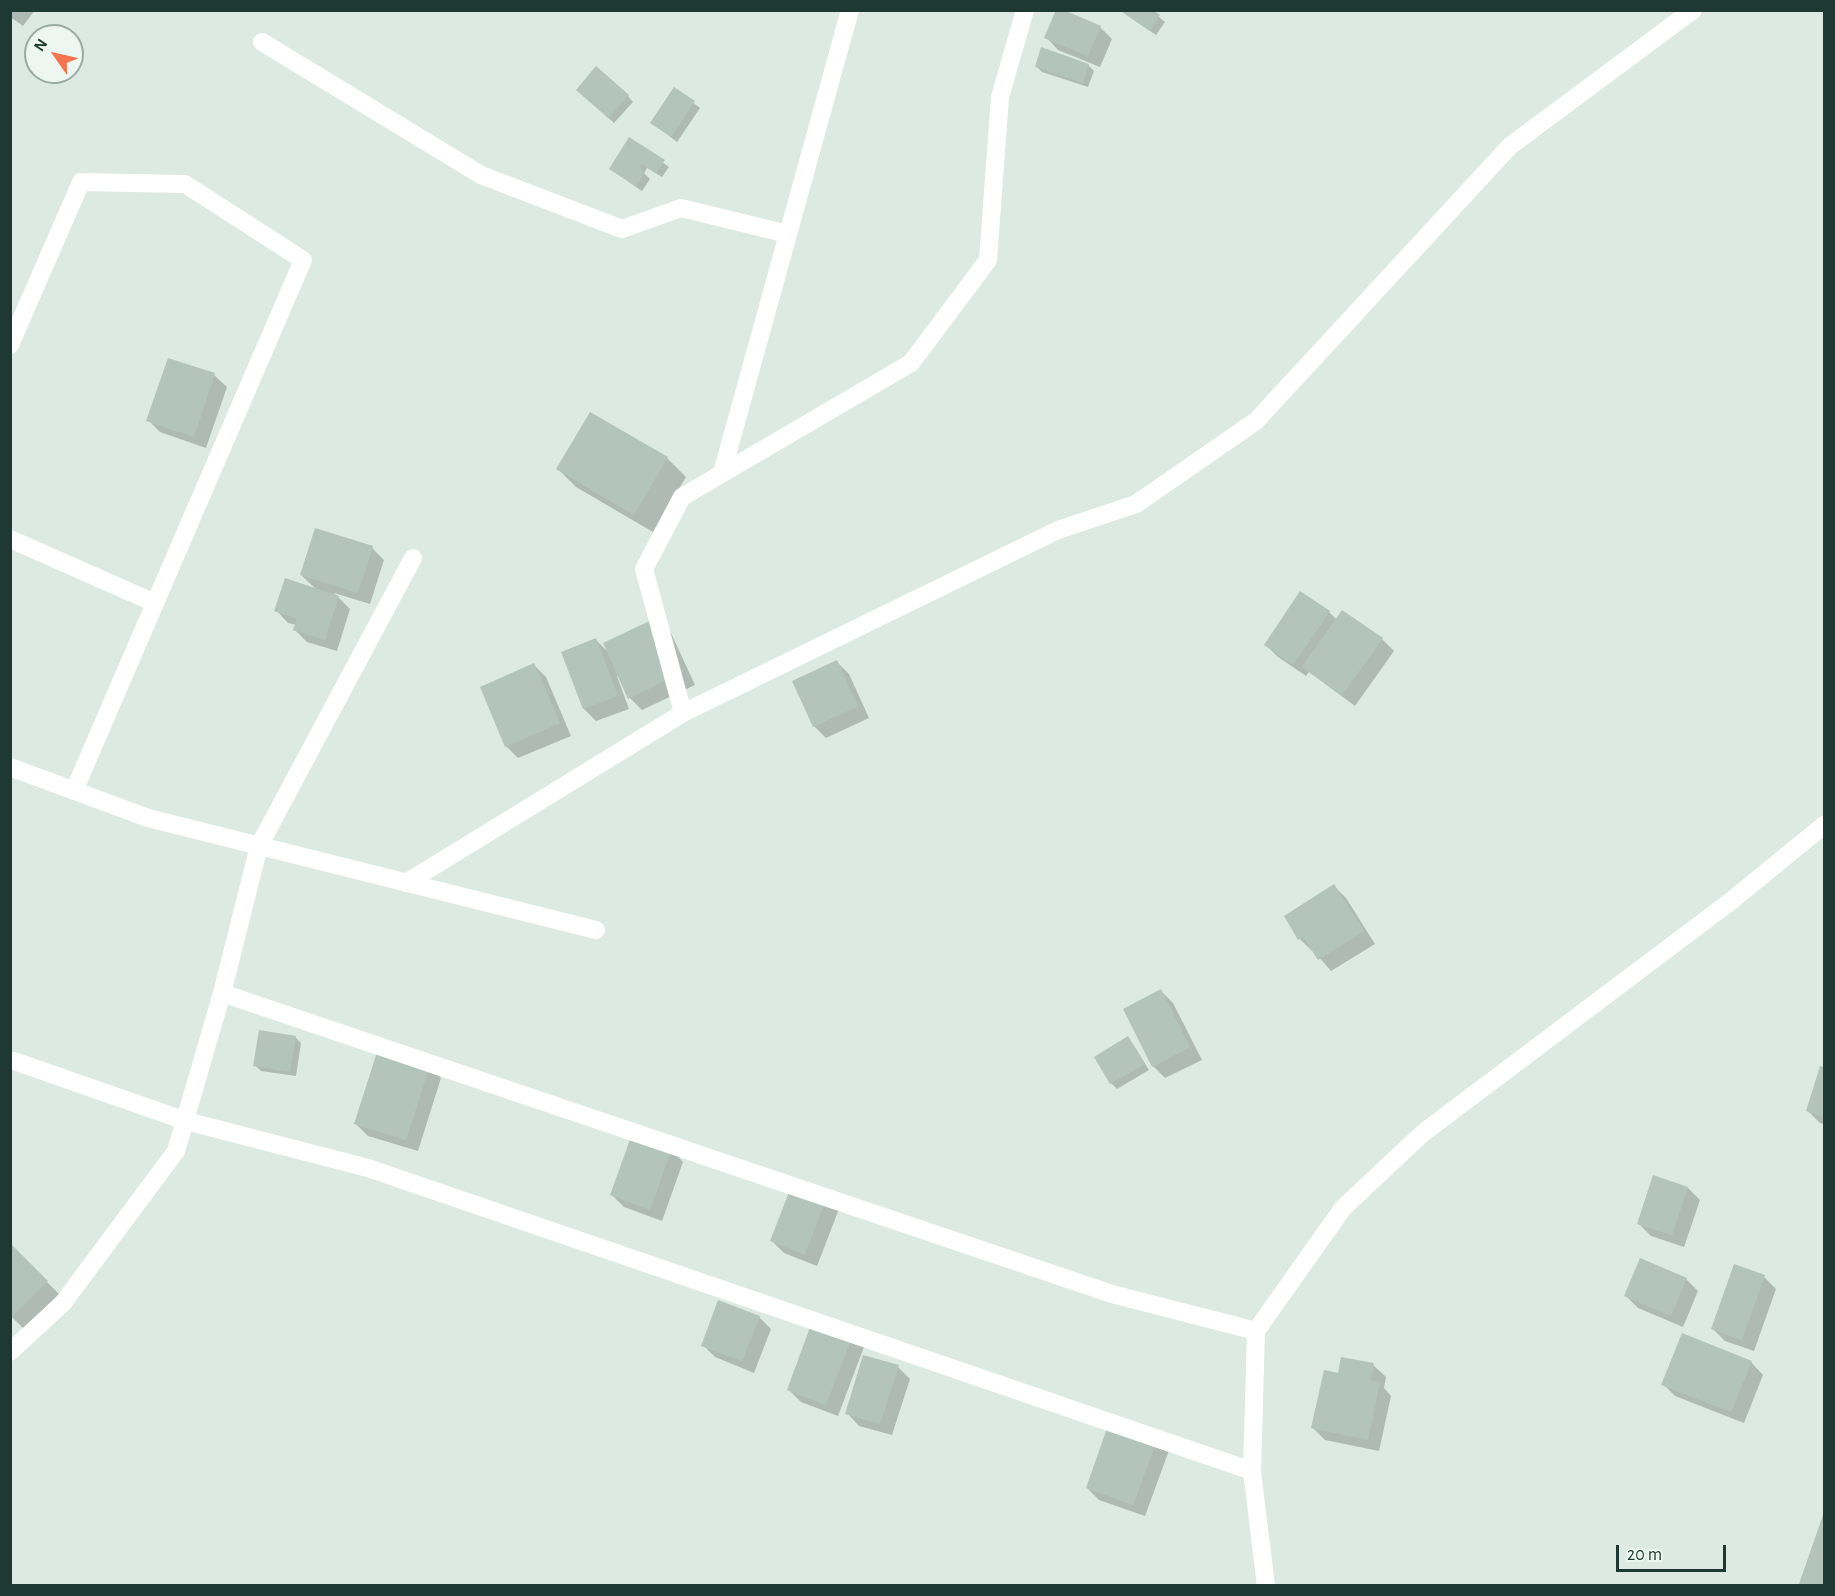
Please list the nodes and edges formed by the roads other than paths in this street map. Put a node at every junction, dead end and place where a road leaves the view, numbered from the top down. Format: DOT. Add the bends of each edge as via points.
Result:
graph roads {
  1 [pos="850,10"];
  2 [pos="1025,10"];
  3 [pos="1693,10"];
  4 [pos="262,42"];
  5 [pos="788,234"];
  6 [pos="10,345"];
  7 [pos="722,473"];
  8 [pos="10,539"];
  9 [pos="413,558"];
  10 [pos="155,603"];
  11 [pos="683,713"];
  12 [pos="10,767"];
  13 [pos="74,790"];
  14 [pos="1824,825"];
  15 [pos="259,846"];
  16 [pos="406,883"];
  17 [pos="596,930"];
  18 [pos="222,993"];
  19 [pos="12,1061"];
  20 [pos="186,1120"];
  21 [pos="1256,1331"];
  22 [pos="10,1352"];
  23 [pos="1252,1472"];
  24 [pos="1266,1586"];
  1 -- 5 [label="street"];
  2 -- 7 [label="street" via="1000,97 988,260 911,363"];
  3 -- 11 [label="street" via="1510,146 1247,428 1136,504 1058,530"];
  4 -- 5 [label="street" via="481,175 622,229 681,208"];
  5 -- 7 [label="street"];
  6 -- 10 [label="street" via="81,182 185,184 303,260"];
  7 -- 11 [label="street" via="682,497 644,569"];
  8 -- 10 [label="street"];
  9 -- 15 [label="street"];
  10 -- 13 [label="street"];
  11 -- 16 [label="street"];
  12 -- 13 [label="street"];
  13 -- 15 [label="street" via="148,818"];
  14 -- 21 [label="street" via="1423,1133 1343,1208"];
  15 -- 16 [label="street"];
  15 -- 18 [label="street"];
  16 -- 17 [label="street"];
  18 -- 20 [label="street"];
  18 -- 21 [label="street" via="1112,1294"];
  19 -- 20 [label="street"];
  20 -- 22 [label="street" via="176,1151 63,1303"];
  20 -- 23 [label="street" via="368,1168"];
  21 -- 23 [label="street"];
  23 -- 24 [label="street"];
}
